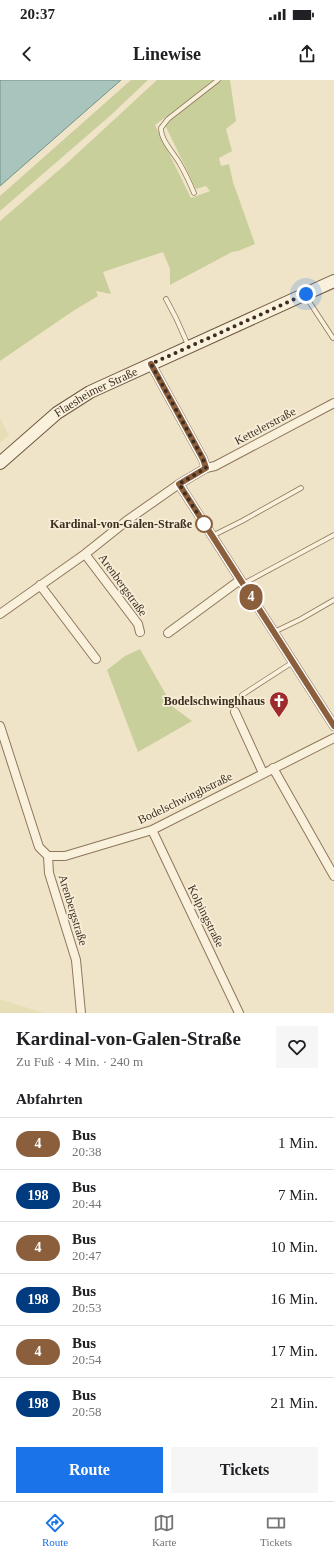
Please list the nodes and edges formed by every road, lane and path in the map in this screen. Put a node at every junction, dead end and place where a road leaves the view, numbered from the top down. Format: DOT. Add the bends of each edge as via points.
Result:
graph roads {
  1 [pos="218,80"];
  2 [pos="194,193"];
  3 [pos="334,281"];
  4 [pos="306,294"];
  5 [pos="166,299"];
  6 [pos="333,338"];
  7 [pos="188,347"];
  8 [pos="151,364"];
  9 [pos="334,403"];
  10 [pos="0,463"];
  11 [pos="206,468"];
  12 [pos="179,484"];
  13 [pos="301,488"];
  14 [pos="334,535"];
  15 [pos="212,536"];
  16 [pos="85,554"];
  17 [pos="242,582"];
  18 [pos="40,585"];
  19 [pos="334,600"];
  20 [pos="0,614"];
  21 [pos="140,632"];
  22 [pos="274,632"];
  23 [pos="168,633"];
  24 [pos="96,659"];
  25 [pos="294,662"];
  26 [pos="242,695"];
  27 [pos="235,712"];
  28 [pos="0,726"];
  29 [pos="334,726"];
  30 [pos="334,738"];
  31 [pos="273,768"];
  32 [pos="262,773"];
  33 [pos="152,830"];
  34 [pos="48,856"];
  35 [pos="334,876"];
  36 [pos="81,1013"];
  37 [pos="239,1013"];
  1 -- 2 [label="lane" via="168,119 161,128 166,143 179,162"];
  3 -- 4 [label="main road, Flaesheimer Straße"];
  4 -- 6 [label="lane"];
  4 -- 7 [label="main road, Flaesheimer Straße"];
  5 -- 7 [label="lane"];
  7 -- 8 [label="main road, Flaesheimer Straße"];
  8 -- 10 [label="main road, Flaesheimer Straße" via="68,405"];
  8 -- 11 [label="street"];
  9 -- 11 [label="street, Kettelerstraße" via="215,466"];
  11 -- 12 [label="street"];
  12 -- 15 [label="street"];
  12 -- 16 [label="street, Arenbergstraße"];
  13 -- 15 [label="lane"];
  14 -- 17 [label="lane"];
  15 -- 17 [label="street"];
  16 -- 18 [label="street, Arenbergstraße"];
  16 -- 21 [label="street, Arenbergstraße" via="138,624"];
  17 -- 22 [label="street"];
  17 -- 23 [label="street"];
  18 -- 20 [label="street, Arenbergstraße"];
  18 -- 24 [label="street"];
  19 -- 22 [label="lane"];
  22 -- 25 [label="street"];
  25 -- 26 [label="lane"];
  25 -- 29 [label="street"];
  27 -- 32 [label="street"];
  28 -- 34 [label="street, Arenbergstraße" via="40,847"];
  30 -- 31 [label="street, Bodelschwinghstraße"];
  31 -- 32 [label="street, Bodelschwinghstraße"];
  31 -- 35 [label="street"];
  32 -- 33 [label="street, Bodelschwinghstraße"];
  33 -- 34 [label="street, Bodelschwinghstraße" via="65,856"];
  33 -- 37 [label="street, Kolpingstraße"];
  34 -- 36 [label="street, Arenbergstraße" via="49,873 76,960"];
}
